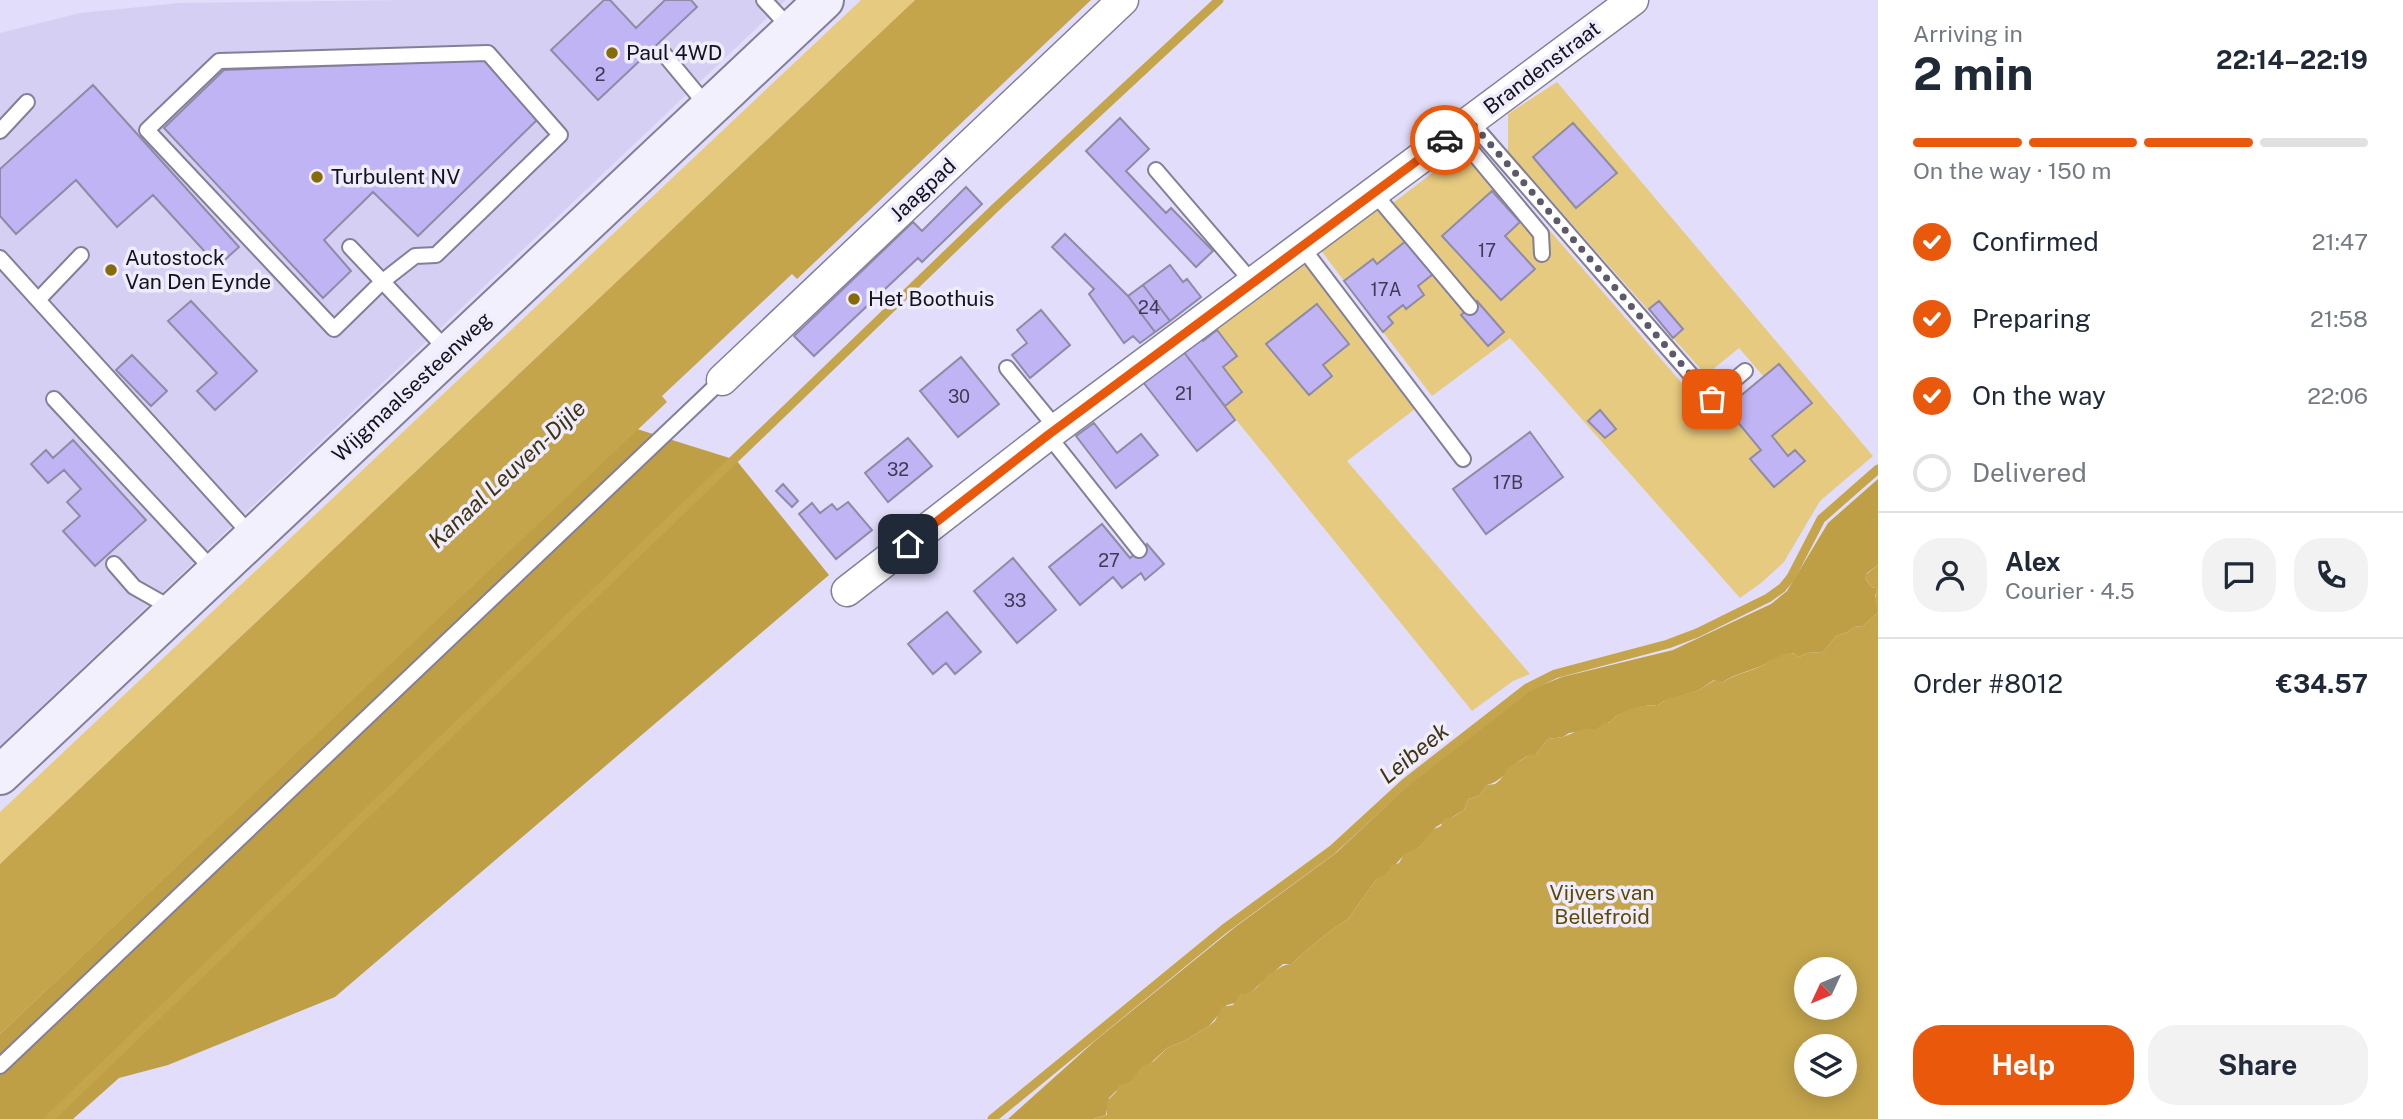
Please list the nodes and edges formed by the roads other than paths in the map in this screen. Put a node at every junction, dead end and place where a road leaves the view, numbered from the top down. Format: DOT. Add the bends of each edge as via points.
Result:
graph roads {
  1 [pos="764,0"];
  2 [pos="824,0"];
  3 [pos="1124,0"];
  4 [pos="1633,0"];
  5 [pos="792,30"];
  6 [pos="664,54"];
  7 [pos="27,102"];
  8 [pos="708,108"];
  9 [pos="1463,127"];
  10 [pos="0,131"];
  11 [pos="1156,170"];
  12 [pos="1374,193"];
  13 [pos="349,247"];
  14 [pos="1301,247"];
  15 [pos="1542,254"];
  16 [pos="80,255"];
  17 [pos="0,258"];
  18 [pos="383,281"];
  19 [pos="1254,283"];
  20 [pos="38,300"];
  21 [pos="1470,307"];
  22 [pos="449,352"];
  23 [pos="1007,368"];
  24 [pos="1745,371"];
  25 [pos="722,380"];
  26 [pos="54,399"];
  27 [pos="1053,432"];
  28 [pos="1463,459"];
  29 [pos="253,537"];
  30 [pos="1139,551"];
  31 [pos="114,564"];
  32 [pos="215,572"];
  33 [pos="847,591"];
  34 [pos="175,610"];
  35 [pos="0,775"];
  36 [pos="0,1066"];
  1 -- 5 [label="lane"];
  2 -- 5 [label="street, Wijgmaalsesteenweg"];
  3 -- 25 [label="street, Jaagpad"];
  4 -- 9 [label="street, Brandenstraat"];
  5 -- 8 [label="street, Wijgmaalsesteenweg"];
  6 -- 8 [label="lane"];
  7 -- 10 [label="lane"];
  8 -- 22 [label="street, Wijgmaalsesteenweg"];
  9 -- 12 [label="street, Brandenstraat"];
  9 -- 15 [label="lane" via="1541,234"];
  9 -- 24 [label="lane" via="1712,399"];
  11 -- 19 [label="lane"];
  12 -- 14 [label="street, Brandenstraat"];
  12 -- 21 [label="lane"];
  13 -- 18 [label="lane"];
  14 -- 19 [label="street, Brandenstraat"];
  14 -- 28 [label="lane"];
  16 -- 20 [label="lane"];
  17 -- 20 [label="lane"];
  18 -- 18 [label="lane" via="415,256 436,255 560,135 488,53 219,61 147,131 334,329"];
  18 -- 22 [label="lane"];
  19 -- 27 [label="street, Brandenstraat"];
  20 -- 29 [label="lane"];
  22 -- 29 [label="street, Wijgmaalsesteenweg"];
  23 -- 27 [label="lane"];
  25 -- 36 [label="lane"];
  26 -- 32 [label="lane"];
  27 -- 30 [label="lane"];
  27 -- 33 [label="street, Brandenstraat"];
  29 -- 32 [label="street, Wijgmaalsesteenweg"];
  31 -- 34 [label="lane" via="134,587"];
  32 -- 34 [label="street, Wijgmaalsesteenweg"];
  34 -- 35 [label="street, Wijgmaalsesteenweg"];
}
